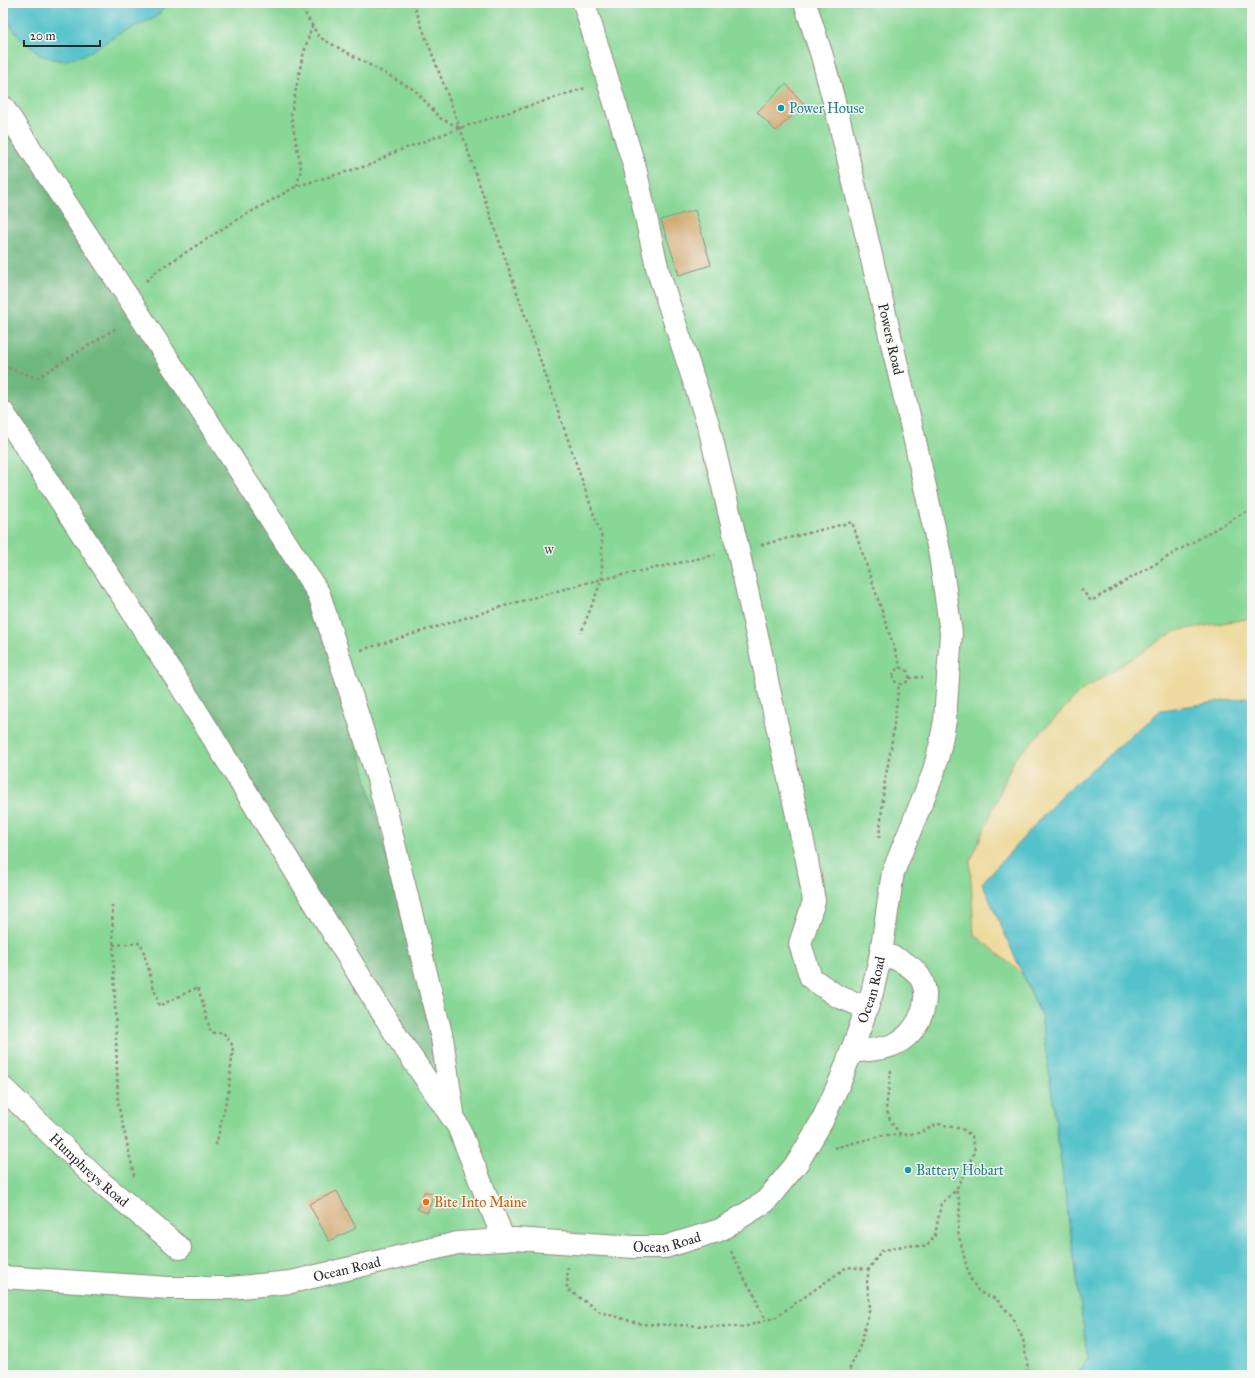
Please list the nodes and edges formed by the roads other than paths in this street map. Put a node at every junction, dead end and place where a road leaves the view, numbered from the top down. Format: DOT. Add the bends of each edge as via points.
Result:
graph roads {
  1 [pos="584,3"];
  2 [pos="805,3"];
  3 [pos="3,107"];
  4 [pos="3,412"];
  5 [pos="947,678"];
  6 [pos="881,953"];
  7 [pos="867,1008"];
  8 [pos="851,1052"];
  9 [pos="3,1088"];
  10 [pos="454,1120"];
  11 [pos="504,1240"];
  12 [pos="180,1248"];
  13 [pos="3,1276"];
  1 -- 7 [label="lane" via="635,168 658,271 708,427 738,550 814,901 800,944 811,978 837,996"];
  2 -- 5 [label="lane, Powers Road" via="840,124 940,554 951,633"];
  3 -- 10 [label="lane" via="320,594 378,779 406,887 442,1038"];
  4 -- 10 [label="lane" via="191,702 398,1038"];
  5 -- 6 [label="lane, Ocean Road" via="945,720 940,747 932,774 893,872"];
  6 -- 7 [label="lane, Ocean Road"];
  6 -- 8 [label="lane" via="897,958 917,972 924,986 926,999 923,1013 912,1030 895,1044"];
  7 -- 8 [label="lane, Ocean Road"];
  8 -- 11 [label="lane, Ocean Road" via="822,1121 798,1162 766,1202 720,1230 665,1247"];
  9 -- 12 [label="lane, Humphreys Road" via="96,1178"];
  10 -- 11 [label="lane"];
  11 -- 13 [label="lane, Ocean Road" via="458,1243 291,1282 230,1288 169,1288"];
}
